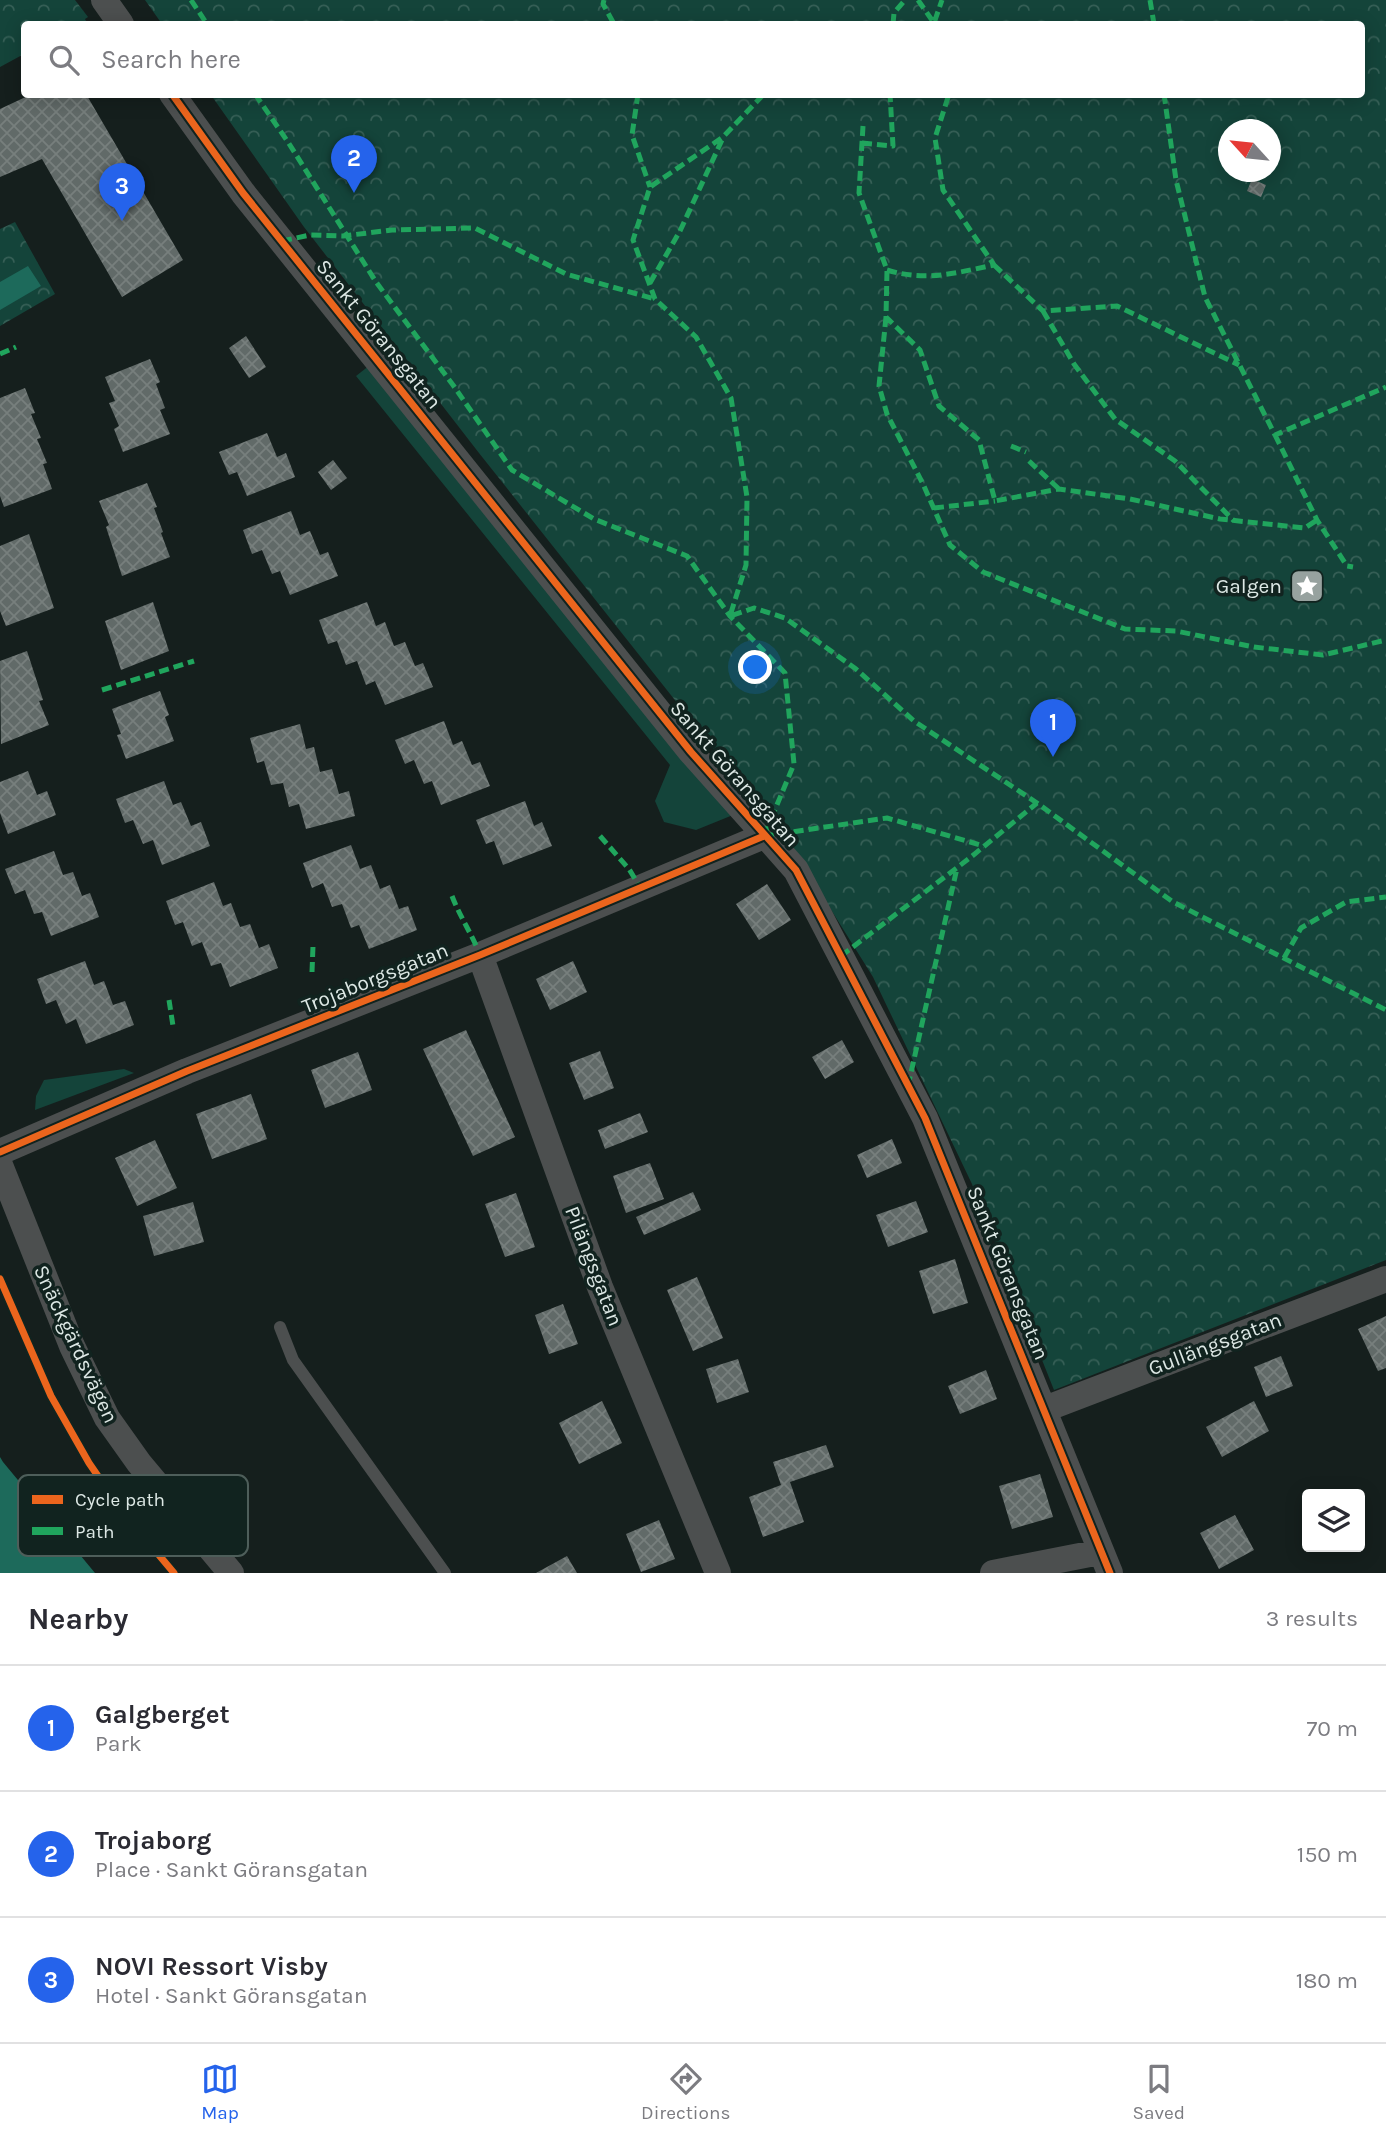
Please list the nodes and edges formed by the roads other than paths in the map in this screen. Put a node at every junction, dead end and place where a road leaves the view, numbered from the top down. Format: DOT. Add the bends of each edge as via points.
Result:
graph roads {
  1 [pos="104,0"];
  2 [pos="119,21"];
  3 [pos="175,98"];
  4 [pos="764,836"];
  5 [pos="480,955"];
  6 [pos="0,1152"];
  7 [pos="0,1165"];
  8 [pos="1386,1279"];
  9 [pos="280,1327"];
  10 [pos="1045,1409"];
  11 [pos="149,1475"];
  12 [pos="217,1556"];
  13 [pos="1105,1562"];
  14 [pos="231,1573"];
  15 [pos="445,1573"];
  16 [pos="718,1573"];
  17 [pos="993,1573"];
  1 -- 2 [label="street"];
  3 -- 4 [label="street, Sankt Göransgatan" via="243,193 691,752"];
  4 -- 5 [label="street, Trojaborgsgatan"];
  4 -- 10 [label="street, Sankt Göransgatan" via="796,870 925,1118"];
  5 -- 6 [label="street, Trojaborgsgatan" via="187,1071"];
  5 -- 16 [label="street, Pilängsgatan" via="600,1287"];
  7 -- 11 [label="street, Snäckgärdsvägen" via="72,1346 107,1418"];
  8 -- 10 [label="street, Gullängsgatan"];
  9 -- 15 [label="lane" via="293,1360"];
  10 -- 13 [label="street, Sankt Göransgatan"];
  12 -- 14 [label="street, Snäckgärdsvägen"];
  13 -- 17 [label="street"];
}
